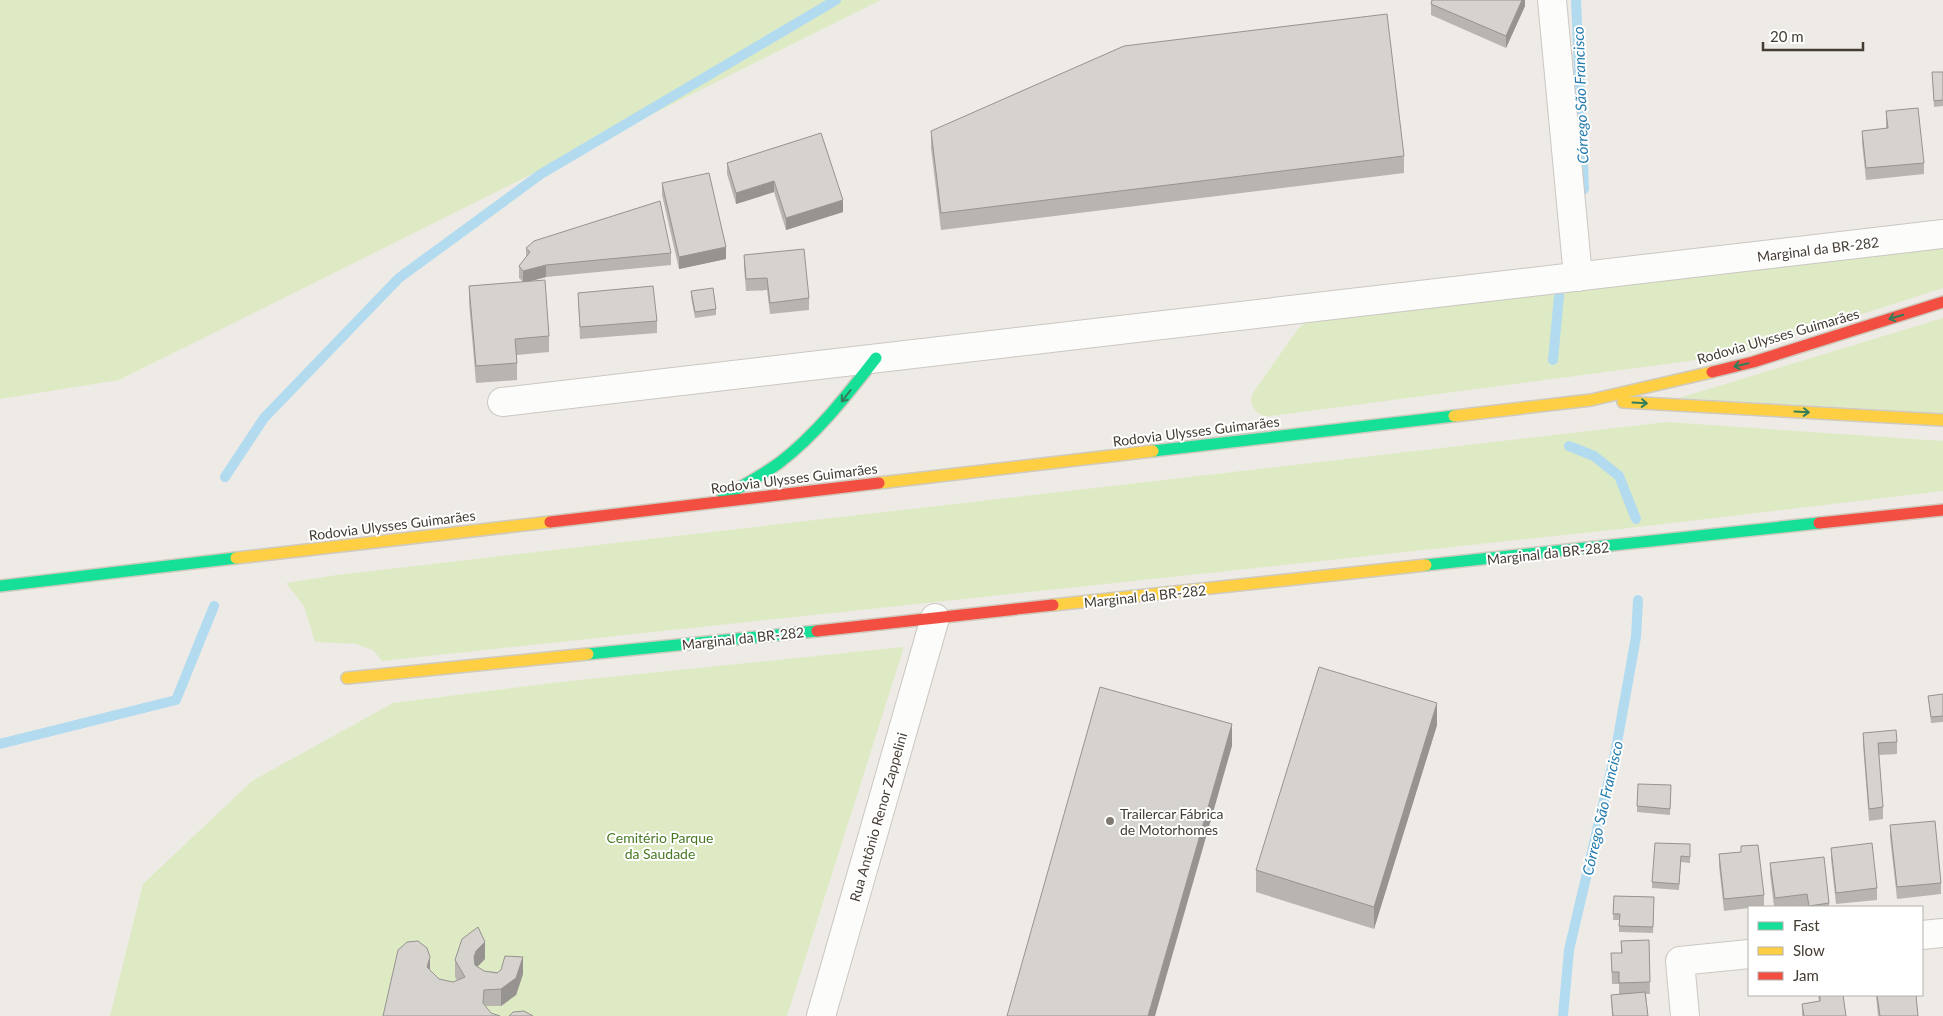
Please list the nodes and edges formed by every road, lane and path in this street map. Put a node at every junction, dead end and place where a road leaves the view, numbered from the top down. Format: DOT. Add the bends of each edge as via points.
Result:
graph roads {
  1 [pos="1552,0"];
  2 [pos="1943,234"];
  3 [pos="1578,277"];
  4 [pos="1943,302"];
  5 [pos="876,358"];
  6 [pos="1591,400"];
  7 [pos="502,402"];
  8 [pos="1943,420"];
  9 [pos="714,503"];
  10 [pos="1943,510"];
  11 [pos="0,586"];
  12 [pos="935,618"];
  13 [pos="347,678"];
  14 [pos="1943,933"];
  15 [pos="1923,935"];
  16 [pos="1748,954"];
  17 [pos="821,1016"];
  18 [pos="1685,1016"];
  1 -- 3 [label="street"];
  2 -- 3 [label="street, Marginal da BR-282"];
  3 -- 5 [label="street, Marginal da BR-282"];
  4 -- 6 [label="main road, Rodovia Ulysses Guimarães, one-way" via="1753,362"];
  5 -- 7 [label="street, Marginal da BR-282"];
  5 -- 9 [label="main road, one-way" via="835,410 801,444 764,473"];
  6 -- 8 [label="main road, Rodovia Ulysses Guimarães, one-way"];
  6 -- 9 [label="main road, Rodovia Ulysses Guimarães"];
  9 -- 11 [label="main road, Rodovia Ulysses Guimarães"];
  10 -- 12 [label="main road, Marginal da BR-282"];
  12 -- 13 [label="main road, Marginal da BR-282"];
  12 -- 17 [label="street, Rua Antônio Renor Zappelini"];
  14 -- 15 [label="street"];
  16 -- 18 [label="street" via="1680,961"];
}
